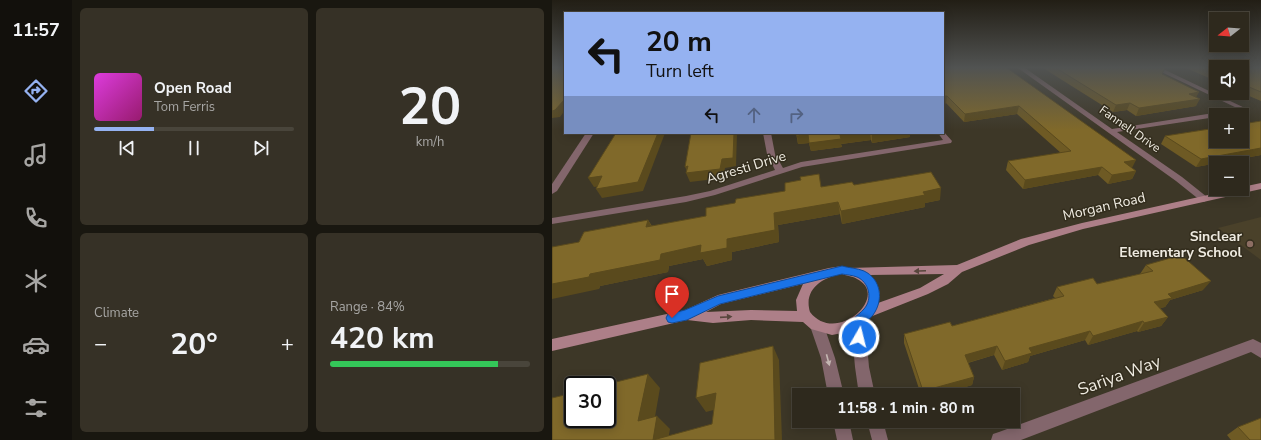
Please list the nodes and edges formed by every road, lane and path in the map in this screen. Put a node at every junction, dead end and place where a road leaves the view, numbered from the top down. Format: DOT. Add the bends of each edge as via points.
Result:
graph roads {
  1 [pos="1051,89"];
  2 [pos="1200,89"];
  3 [pos="1112,131"];
  4 [pos="589,134"];
  5 [pos="767,134"];
  6 [pos="943,134"];
  7 [pos="780,171"];
  8 [pos="1261,186"];
  9 [pos="552,191"];
  10 [pos="1204,199"];
  11 [pos="552,221"];
  12 [pos="958,269"];
  13 [pos="852,271"];
  14 [pos="821,275"];
  15 [pos="869,312"];
  16 [pos="687,315"];
  17 [pos="806,317"];
  18 [pos="858,322"];
  19 [pos="817,326"];
  20 [pos="552,345"];
  21 [pos="1257,348"];
  22 [pos="834,388"];
  23 [pos="866,388"];
  24 [pos="842,428"];
  25 [pos="877,428"];
  26 [pos="845,440"];
  27 [pos="880,440"];
  28 [pos="998,440"];
  1 -- 3 [label="street, Fannell Drive"];
  2 -- 3 [label="street" via="1246,110"];
  3 -- 10 [label="street, Fannell Drive"];
  4 -- 9 [label="street"];
  5 -- 7 [label="street" via="771,154"];
  6 -- 7 [label="street, Agresti Drive" via="948,141 823,161"];
  7 -- 11 [label="street, Agresti Drive" via="692,198"];
  8 -- 10 [label="street, Morgan Road"];
  10 -- 12 [label="street, Morgan Road" via="1082,226 1025,242"];
  12 -- 13 [label="street, Morgan Road, one-way"];
  12 -- 15 [label="street, Morgan Road" via="944,281 924,291"];
  13 -- 14 [label="street" via="836,271"];
  13 -- 15 [label="street" via="861,274 873,286 875,294"];
  14 -- 16 [label="street" via="718,300"];
  14 -- 17 [label="street" via="805,290 802,309"];
  15 -- 18 [label="street"];
  16 -- 17 [label="street, one-way" via="713,318 751,315"];
  16 -- 20 [label="street"];
  17 -- 19 [label="street"];
  18 -- 19 [label="street" via="838,329"];
  18 -- 23 [label="street"];
  19 -- 22 [label="street, one-way"];
  21 -- 28 [label="street, Sariya Way"];
  24 -- 26 [label="street"];
  25 -- 27 [label="street"];
}
